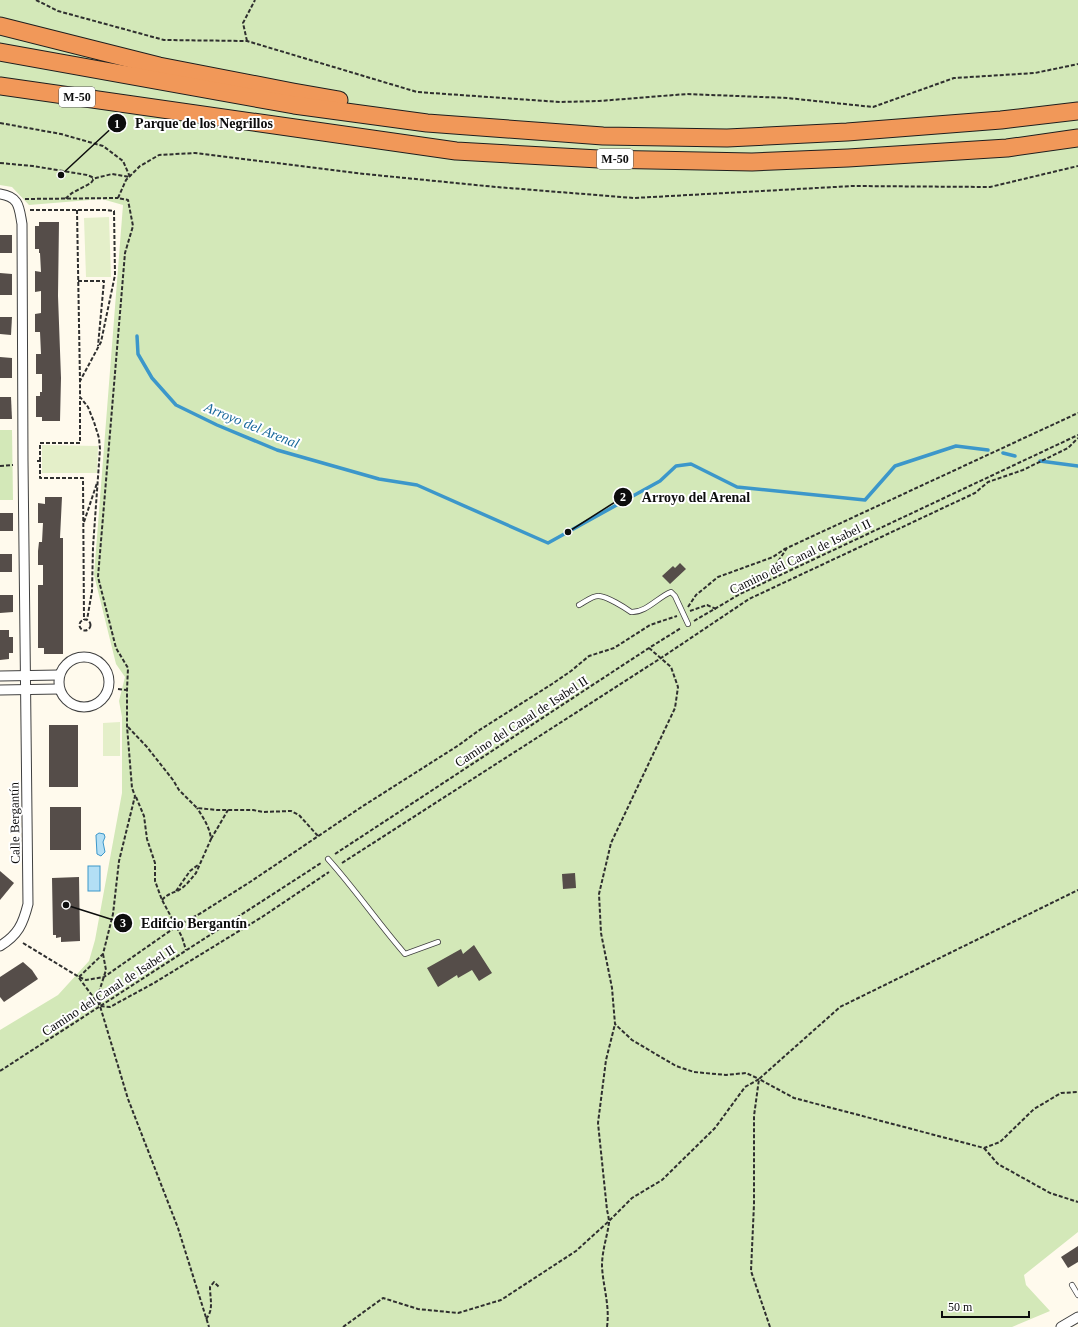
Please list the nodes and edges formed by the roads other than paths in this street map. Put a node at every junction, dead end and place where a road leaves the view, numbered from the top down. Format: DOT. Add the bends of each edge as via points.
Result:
graph roads {
  1 [pos="0,26"];
  2 [pos="0,52"];
  3 [pos="0,86"];
  4 [pos="1078,111"];
  5 [pos="523,130"];
  6 [pos="1078,138"];
  7 [pos="0,194"];
  8 [pos="579,606"];
  9 [pos="688,624"];
  10 [pos="59,675"];
  11 [pos="0,676"];
  12 [pos="25,676"];
  13 [pos="59,689"];
  14 [pos="0,690"];
  15 [pos="25,690"];
  16 [pos="328,859"];
  17 [pos="438,942"];
  18 [pos="0,946"];
  19 [pos="1072,1285"];
  20 [pos="1078,1295"];
  21 [pos="1078,1317"];
  22 [pos="1061,1327"];
  1 -- 5 [label="highway" via="166,67 293,92 490,120"];
  2 -- 5 [label="highway, M-50" via="294,105 427,122"];
  3 -- 6 [label="highway, M-50" via="456,151 599,159 752,162 848,158 1007,148"];
  4 -- 5 [label="highway, M-50" via="847,132 727,138 602,136"];
  7 -- 12 [label="street" via="20,202 22,224"];
  8 -- 9 [label="lane" via="599,596 635,612 671,592"];
  10 -- 12 [label="street"];
  10 -- 13 [label="street"];
  10 -- 13 [label="street" via="71,661 80,657 90,658 105,668 109,677 109,687 101,701 85,708 69,703"];
  11 -- 12 [label="street"];
  12 -- 15 [label="street, Calle Bergantín"];
  13 -- 15 [label="street"];
  14 -- 15 [label="street"];
  15 -- 18 [label="street, Calle Bergantín" via="28,904 17,933"];
  16 -- 17 [label="lane" via="405,954"];
  19 -- 20 [label="lane"];
  21 -- 22 [label="street"];
}
